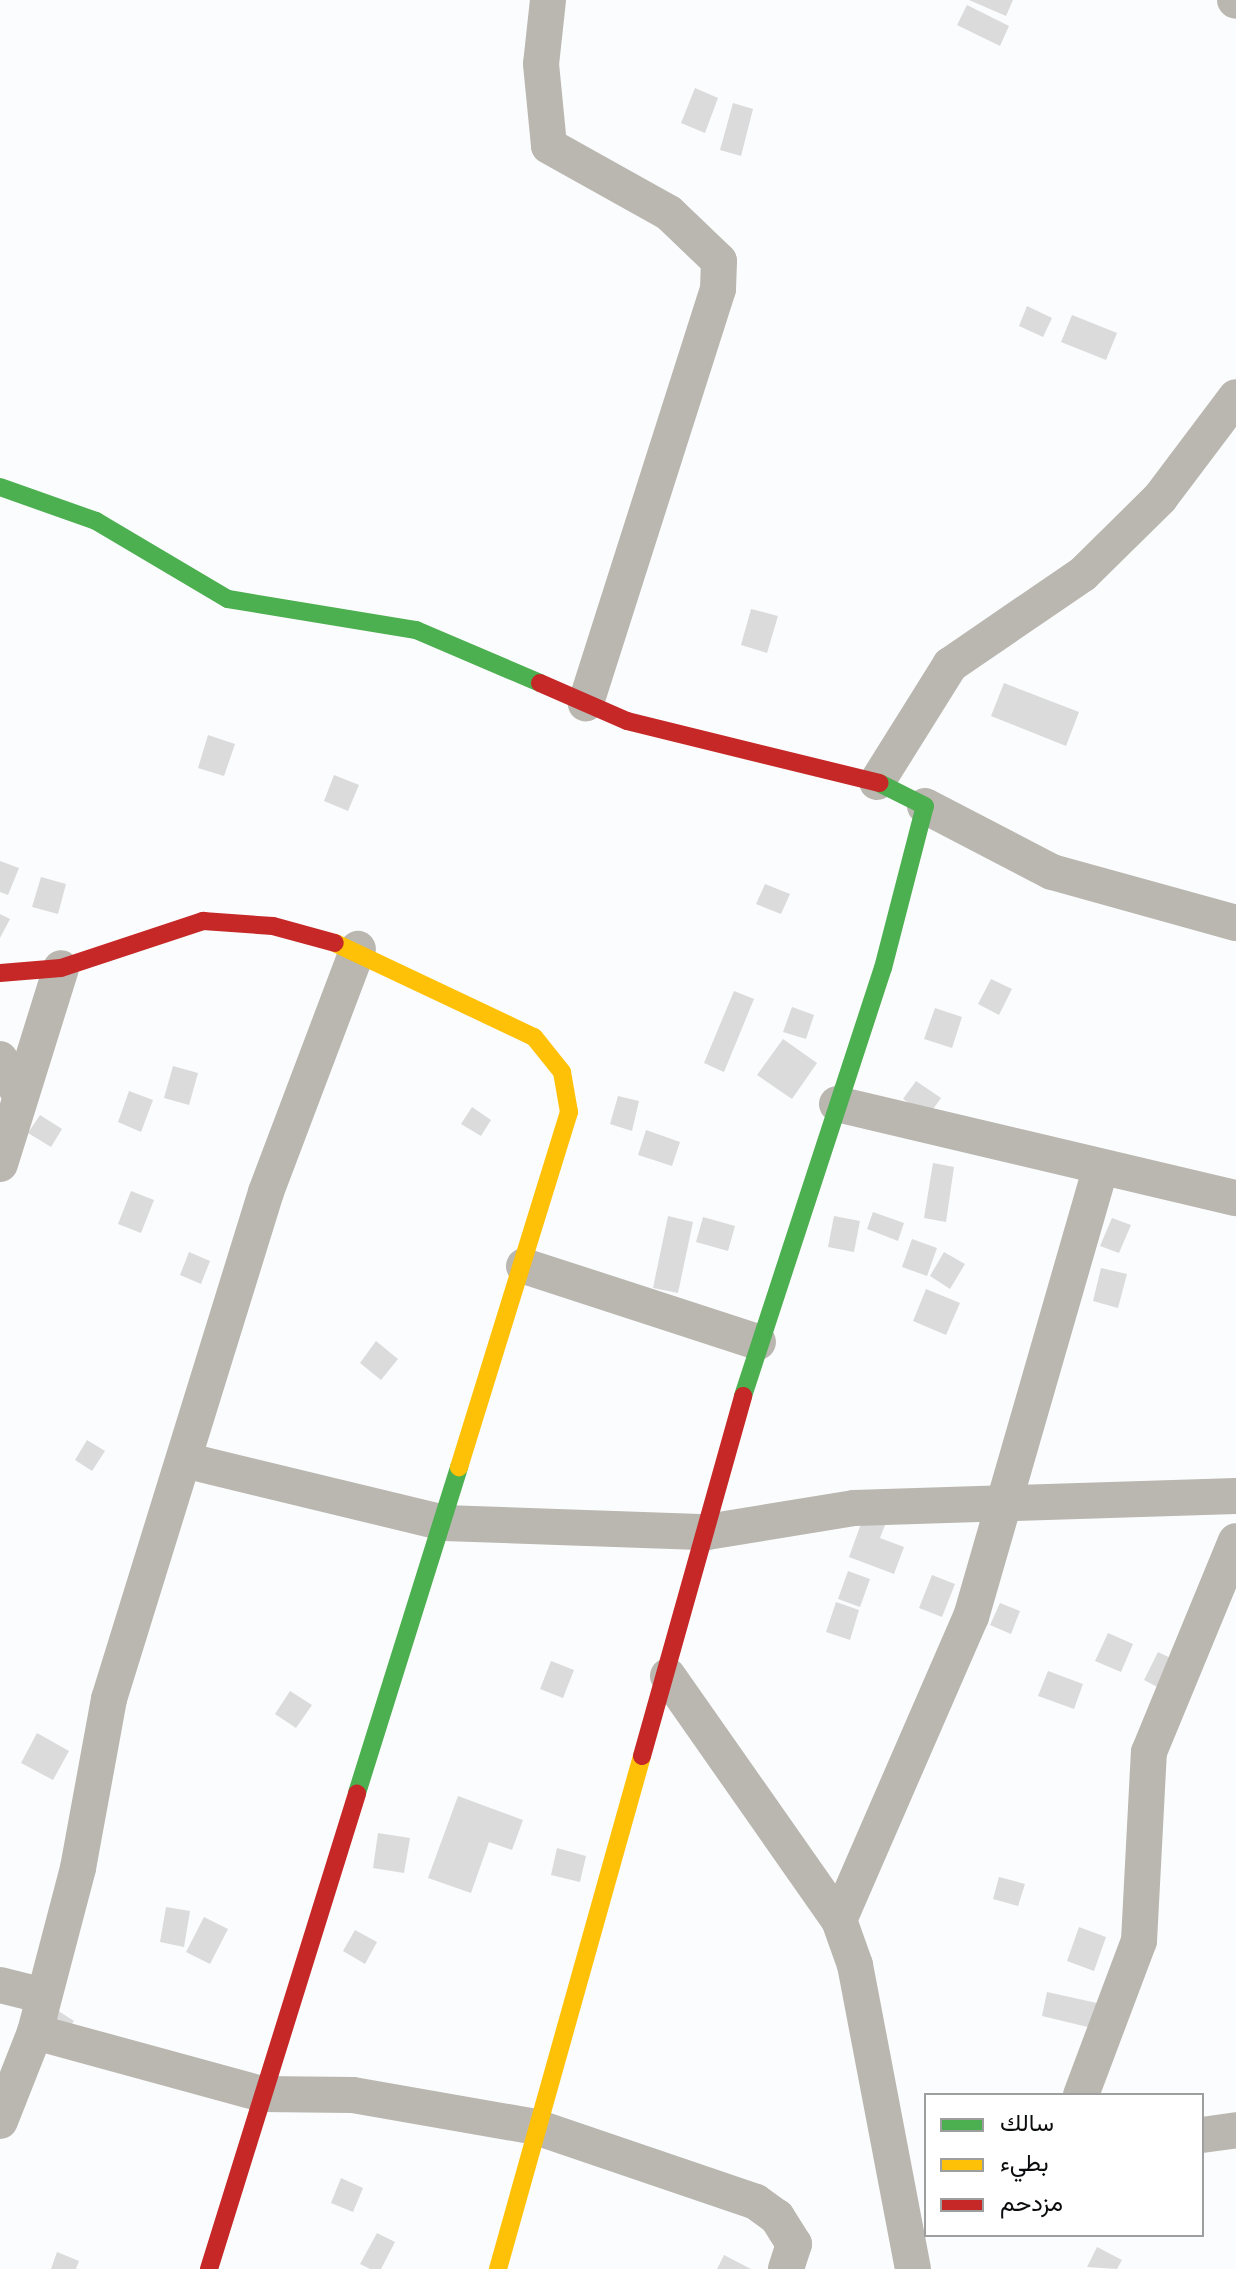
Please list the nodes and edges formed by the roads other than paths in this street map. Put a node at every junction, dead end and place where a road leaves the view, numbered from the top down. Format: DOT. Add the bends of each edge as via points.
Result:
graph roads {
  1 [pos="548,0"];
  2 [pos="1236,397"];
  3 [pos="0,487"];
  4 [pos="586,703"];
  5 [pos="877,782"];
  6 [pos="925,806"];
  7 [pos="1236,923"];
  8 [pos="358,949"];
  9 [pos="61,968"];
  10 [pos="0,973"];
  11 [pos="0,1059"];
  12 [pos="20,1095"];
  13 [pos="837,1104"];
  14 [pos="0,1164"];
  15 [pos="1100,1171"];
  16 [pos="1236,1198"];
  17 [pos="524,1266"];
  18 [pos="758,1342"];
  19 [pos="184,1460"];
  20 [pos="1236,1496"];
  21 [pos="1003,1506"];
  22 [pos="444,1523"];
  23 [pos="707,1532"];
  24 [pos="1236,1541"];
  25 [pos="668,1676"];
  26 [pos="839,1920"];
  27 [pos="0,1985"];
  28 [pos="44,1996"];
  29 [pos="35,2032"];
  30 [pos="1082,2093"];
  31 [pos="262,2094"];
  32 [pos="0,2121"];
  33 [pos="536,2127"];
  34 [pos="1236,2130"];
  35 [pos="1204,2135"];
  36 [pos="913,2209"];
  37 [pos="209,2269"];
  38 [pos="498,2269"];
  39 [pos="786,2269"];
  40 [pos="913,2269"];
  1 -- 4 [label="street" via="541,64 549,146 669,213 719,261 718,289"];
  2 -- 5 [label="street" via="1160,498 1083,574 950,665"];
  3 -- 4 [label="street" via="96,521 228,599 416,630"];
  4 -- 5 [label="street" via="773,761"];
  5 -- 6 [label="street"];
  6 -- 7 [label="street" via="1052,872"];
  6 -- 13 [label="street" via="915,862"];
  8 -- 9 [label="street" via="273,926 203,921"];
  8 -- 17 [label="street" via="534,1037 562,1072 569,1112"];
  8 -- 19 [label="street" via="266,1192"];
  9 -- 10 [label="street"];
  9 -- 12 [label="street"];
  11 -- 12 [label="street"];
  12 -- 14 [label="street"];
  13 -- 15 [label="street"];
  13 -- 18 [label="street"];
  15 -- 16 [label="street"];
  15 -- 21 [label="street"];
  17 -- 18 [label="street"];
  17 -- 22 [label="street" via="473,1405"];
  18 -- 23 [label="street"];
  19 -- 22 [label="street"];
  19 -- 28 [label="street" via="109,1699"];
  20 -- 21 [label="street"];
  21 -- 23 [label="street" via="854,1508"];
  21 -- 26 [label="street" via="971,1617"];
  22 -- 23 [label="street"];
  22 -- 31 [label="street"];
  23 -- 25 [label="street"];
  24 -- 30 [label="street" via="1149,1752 1139,1941"];
  25 -- 26 [label="street"];
  25 -- 33 [label="street"];
  26 -- 36 [label="street" via="855,1965"];
  27 -- 28 [label="street"];
  28 -- 29 [label="street"];
  29 -- 31 [label="street"];
  29 -- 32 [label="street"];
  31 -- 33 [label="street" via="353,2095"];
  31 -- 37 [label="street"];
  33 -- 38 [label="street"];
  33 -- 39 [label="street" via="756,2202 777,2217 794,2244"];
  34 -- 35 [label="street"];
  36 -- 40 [label="street"];
}
